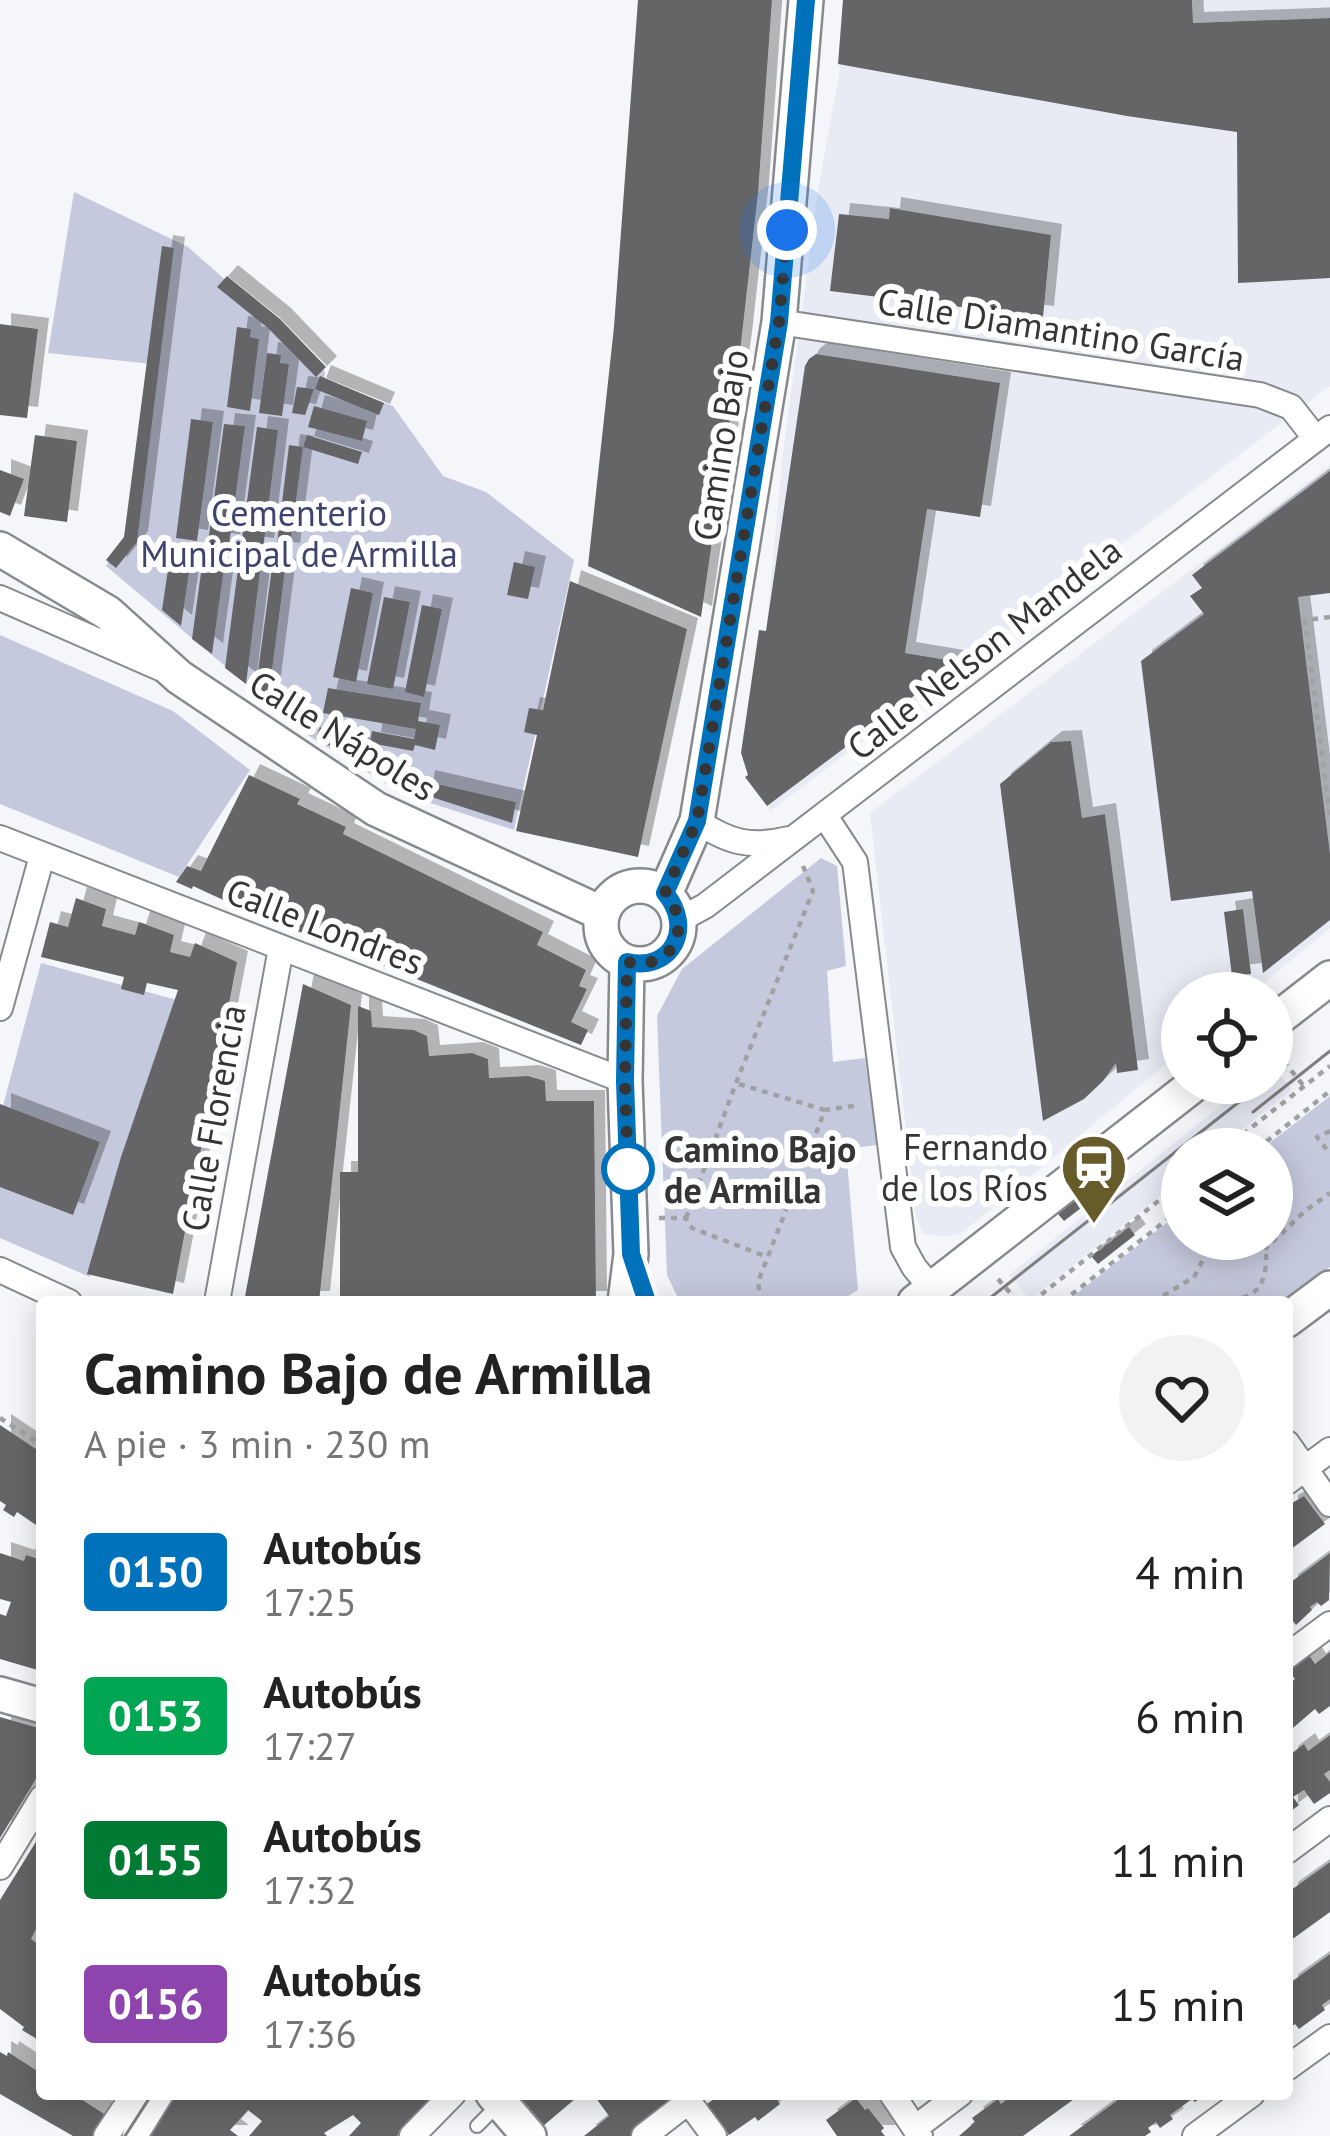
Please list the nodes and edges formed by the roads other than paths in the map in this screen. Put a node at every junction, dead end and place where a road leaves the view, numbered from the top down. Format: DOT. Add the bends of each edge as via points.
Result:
graph roads {
  1 [pos="806,0"];
  2 [pos="779,322"];
  3 [pos="1323,434"];
  4 [pos="0,548"];
  5 [pos="0,598"];
  6 [pos="179,676"];
  7 [pos="824,816"];
  8 [pos="697,821"];
  9 [pos="0,838"];
  10 [pos="791,838"];
  11 [pos="42,856"];
  12 [pos="672,906"];
  13 [pos="601,913"];
  14 [pos="281,947"];
  15 [pos="627,962"];
  16 [pos="1330,978"];
  17 [pos="0,1008"];
  18 [pos="1293,1023"];
  19 [pos="625,1081"];
  20 [pos="1169,1104"];
  21 [pos="631,1254"];
  22 [pos="0,1270"];
  23 [pos="1330,1288"];
  24 [pos="56,1296"];
  25 [pos="218,1296"];
  26 [pos="626,1296"];
  27 [pos="644,1296"];
  28 [pos="924,1296"];
  29 [pos="1293,1316"];
  30 [pos="1330,1450"];
  31 [pos="1296,1475"];
  32 [pos="1330,1504"];
  33 [pos="1330,1624"];
  34 [pos="1293,1652"];
  35 [pos="0,1694"];
  36 [pos="36,1704"];
  37 [pos="36,1808"];
  38 [pos="1330,1819"];
  39 [pos="1293,1847"];
  40 [pos="0,1867"];
  41 [pos="1330,2037"];
  42 [pos="1293,2064"];
  43 [pos="130,2100"];
  44 [pos="157,2100"];
  45 [pos="447,2100"];
  46 [pos="684,2100"];
  47 [pos="687,2100"];
  48 [pos="896,2100"];
  49 [pos="953,2100"];
  50 [pos="1236,2100"];
  51 [pos="490,2107"];
  52 [pos="918,2132"];
  53 [pos="106,2136"];
  54 [pos="134,2136"];
  55 [pos="412,2136"];
  56 [pos="529,2136"];
  57 [pos="644,2136"];
  58 [pos="714,2136"];
  59 [pos="1195,2136"];
  1 -- 2 [label="street, Camino Bajo"];
  2 -- 3 [label="street, Calle Diamantino García" via="1260,395 1291,407"];
  2 -- 8 [label="street, Camino Bajo"];
  3 -- 7 [label="street, Calle Nelson Mandela"];
  4 -- 6 [label="street, Calle Nápoles" via="108,613"];
  5 -- 6 [label="street, Calle Nápoles"];
  6 -- 13 [label="street, Calle Nápoles" via="376,809"];
  7 -- 10 [label="street, Calle Nelson Mandela"];
  7 -- 28 [label="street" via="855,862 903,1247"];
  8 -- 10 [label="street" via="747,844"];
  8 -- 12 [label="street, Camino Bajo"];
  9 -- 11 [label="street, Calle Londres"];
  10 -- 12 [label="street, Calle Nelson Mandela" via="706,906"];
  11 -- 14 [label="street, Calle Londres"];
  11 -- 17 [label="street"];
  12 -- 13 [label="street" via="646,885 614,894"];
  12 -- 15 [label="street" via="676,941 665,955"];
  13 -- 15 [label="street" via="602,939"];
  14 -- 19 [label="street, Calle Londres"];
  14 -- 25 [label="street, Calle Florencia"];
  15 -- 19 [label="street"];
  16 -- 18 [label="street"];
  19 -- 21 [label="street"];
  20 -- 28 [label="street"];
  21 -- 26 [label="street"];
  21 -- 27 [label="street"];
  22 -- 24 [label="street"];
  23 -- 29 [label="street"];
  30 -- 31 [label="street"];
  31 -- 32 [label="street"];
  33 -- 34 [label="street"];
  35 -- 36 [label="street"];
  37 -- 40 [label="street"];
  38 -- 39 [label="street"];
  41 -- 42 [label="street"];
  43 -- 53 [label="street"];
  44 -- 54 [label="street"];
  45 -- 55 [label="street"];
  46 -- 57 [label="street"];
  47 -- 58 [label="street"];
  48 -- 52 [label="street"];
  49 -- 52 [label="street"];
  50 -- 59 [label="street"];
  51 -- 56 [label="street"];
}
